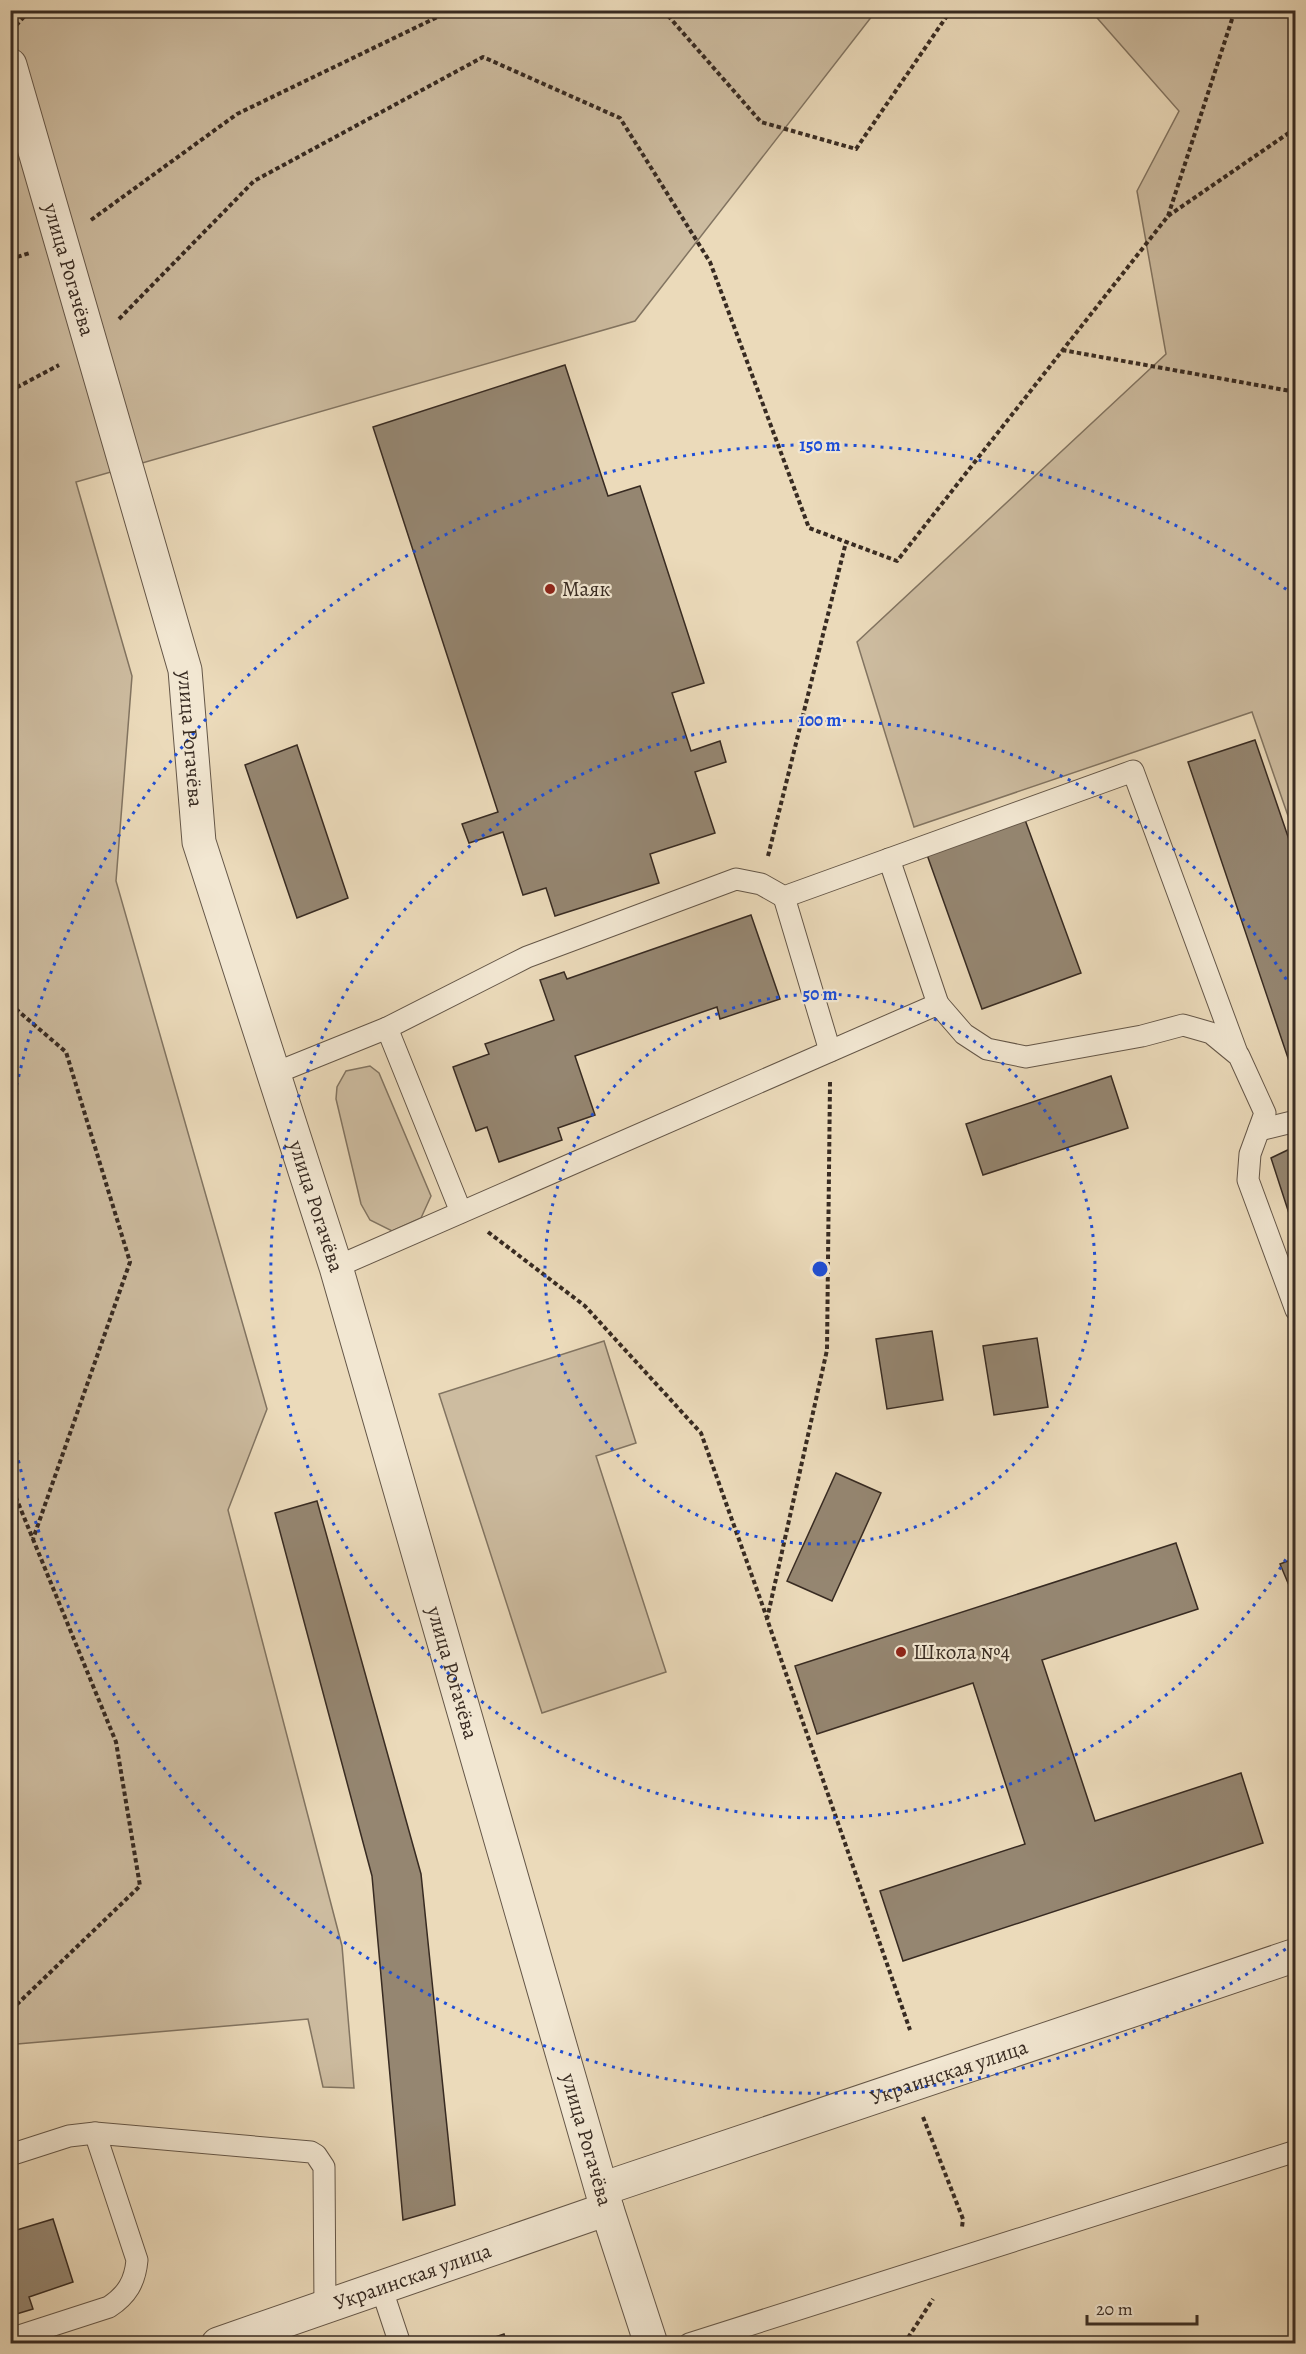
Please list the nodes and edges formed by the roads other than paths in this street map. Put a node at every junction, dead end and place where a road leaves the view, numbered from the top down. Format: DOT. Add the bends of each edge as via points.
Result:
graph roads {
  1 [pos="10,65"];
  2 [pos="889,860"];
  3 [pos="784,897"];
  4 [pos="938,1004"];
  5 [pos="387,1028"];
  6 [pos="830,1051"];
  7 [pos="1239,1056"];
  8 [pos="273,1074"];
  9 [pos="1296,1121"];
  10 [pos="1258,1130"];
  11 [pos="461,1212"];
  12 [pos="336,1267"];
  13 [pos="1296,1310"];
  14 [pos="1296,1955"];
  15 [pos="95,2133"];
  16 [pos="1296,2151"];
  17 [pos="10,2155"];
  18 [pos="605,2199"];
  19 [pos="381,2287"];
  20 [pos="325,2307"];
  21 [pos="10,2339"];
  22 [pos="218,2343"];
  23 [pos="400,2343"];
  24 [pos="651,2343"];
  25 [pos="689,2343"];
  1 -- 8 [label="street, улица Рогачёва" via="185,669 199,842"];
  2 -- 3 [label="lane"];
  2 -- 4 [label="lane"];
  2 -- 7 [label="lane" via="1133,771"];
  3 -- 5 [label="lane" via="761,884 736,879 527,957"];
  3 -- 6 [label="lane"];
  4 -- 6 [label="lane"];
  4 -- 7 [label="lane" via="964,1034 987,1049 1026,1057 1183,1025 1212,1033"];
  5 -- 8 [label="lane"];
  5 -- 11 [label="lane"];
  6 -- 11 [label="lane"];
  7 -- 10 [label="lane" via="1264,1113"];
  8 -- 12 [label="street, улица Рогачёва"];
  9 -- 10 [label="lane"];
  10 -- 13 [label="lane" via="1250,1154 1248,1180"];
  11 -- 12 [label="lane"];
  12 -- 18 [label="street, улица Рогачёва"];
  14 -- 18 [label="street, Украинская улица" via="910,2085"];
  15 -- 17 [label="lane" via="69,2136"];
  15 -- 20 [label="lane" via="304,2150 316,2155 324,2168"];
  15 -- 21 [label="lane" via="136,2260 133,2282 120,2300 109,2307"];
  16 -- 25 [label="lane"];
  18 -- 19 [label="street, Украинская улица"];
  18 -- 24 [label="street, улица Рогачёва"];
  19 -- 20 [label="street, Украинская улица"];
  19 -- 23 [label="lane"];
  20 -- 22 [label="street, Украинская улица"];
}
